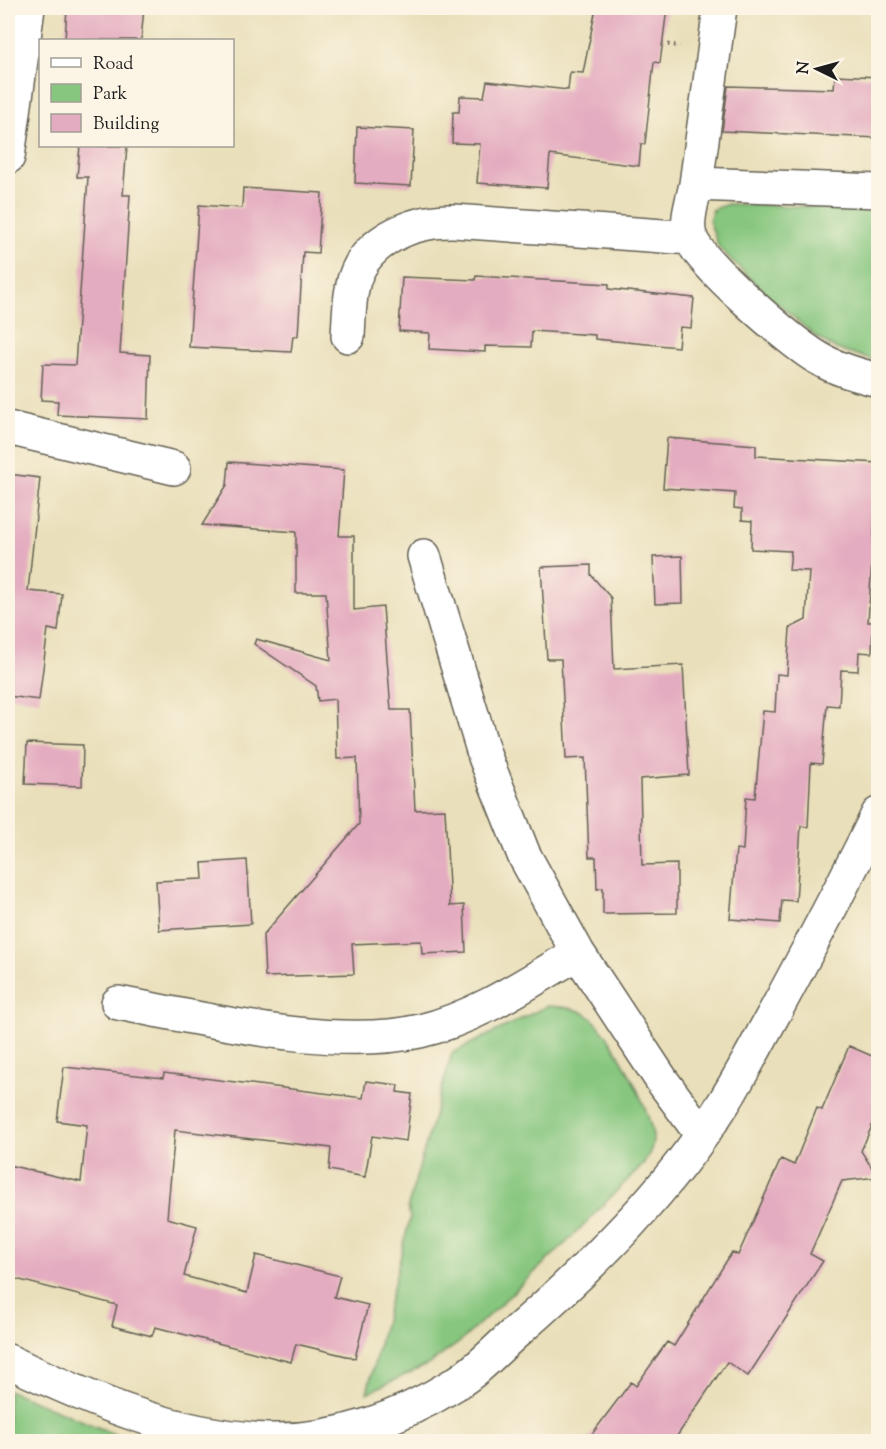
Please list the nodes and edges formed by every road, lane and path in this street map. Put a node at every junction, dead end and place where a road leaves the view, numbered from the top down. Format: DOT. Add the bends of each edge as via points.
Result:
graph roads {
  1 [pos="28,8"];
  2 [pos="720,8"];
  3 [pos="8,157"];
  4 [pos="696,184"];
  5 [pos="879,191"];
  6 [pos="691,238"];
  7 [pos="348,336"];
  8 [pos="879,380"];
  9 [pos="8,428"];
  10 [pos="174,468"];
  11 [pos="424,556"];
  12 [pos="879,814"];
  13 [pos="578,953"];
  14 [pos="118,1003"];
  15 [pos="702,1135"];
  16 [pos="8,1361"];
  1 -- 3 [label="street"];
  2 -- 4 [label="street"];
  4 -- 5 [label="street"];
  4 -- 6 [label="street" via="690,215"];
  6 -- 7 [label="street" via="454,221 397,231 362,263 352,287"];
  6 -- 8 [label="street" via="711,265 784,333 819,359"];
  9 -- 10 [label="street"];
  11 -- 13 [label="street" via="505,812 546,899"];
  12 -- 15 [label="street" via="747,1064"];
  13 -- 14 [label="street" via="506,995 444,1023 398,1034 348,1037 301,1033"];
  13 -- 15 [label="street"];
  15 -- 16 [label="street" via="655,1195 600,1252 458,1383 405,1412 355,1429 271,1440 178,1428 113,1407"];
}
